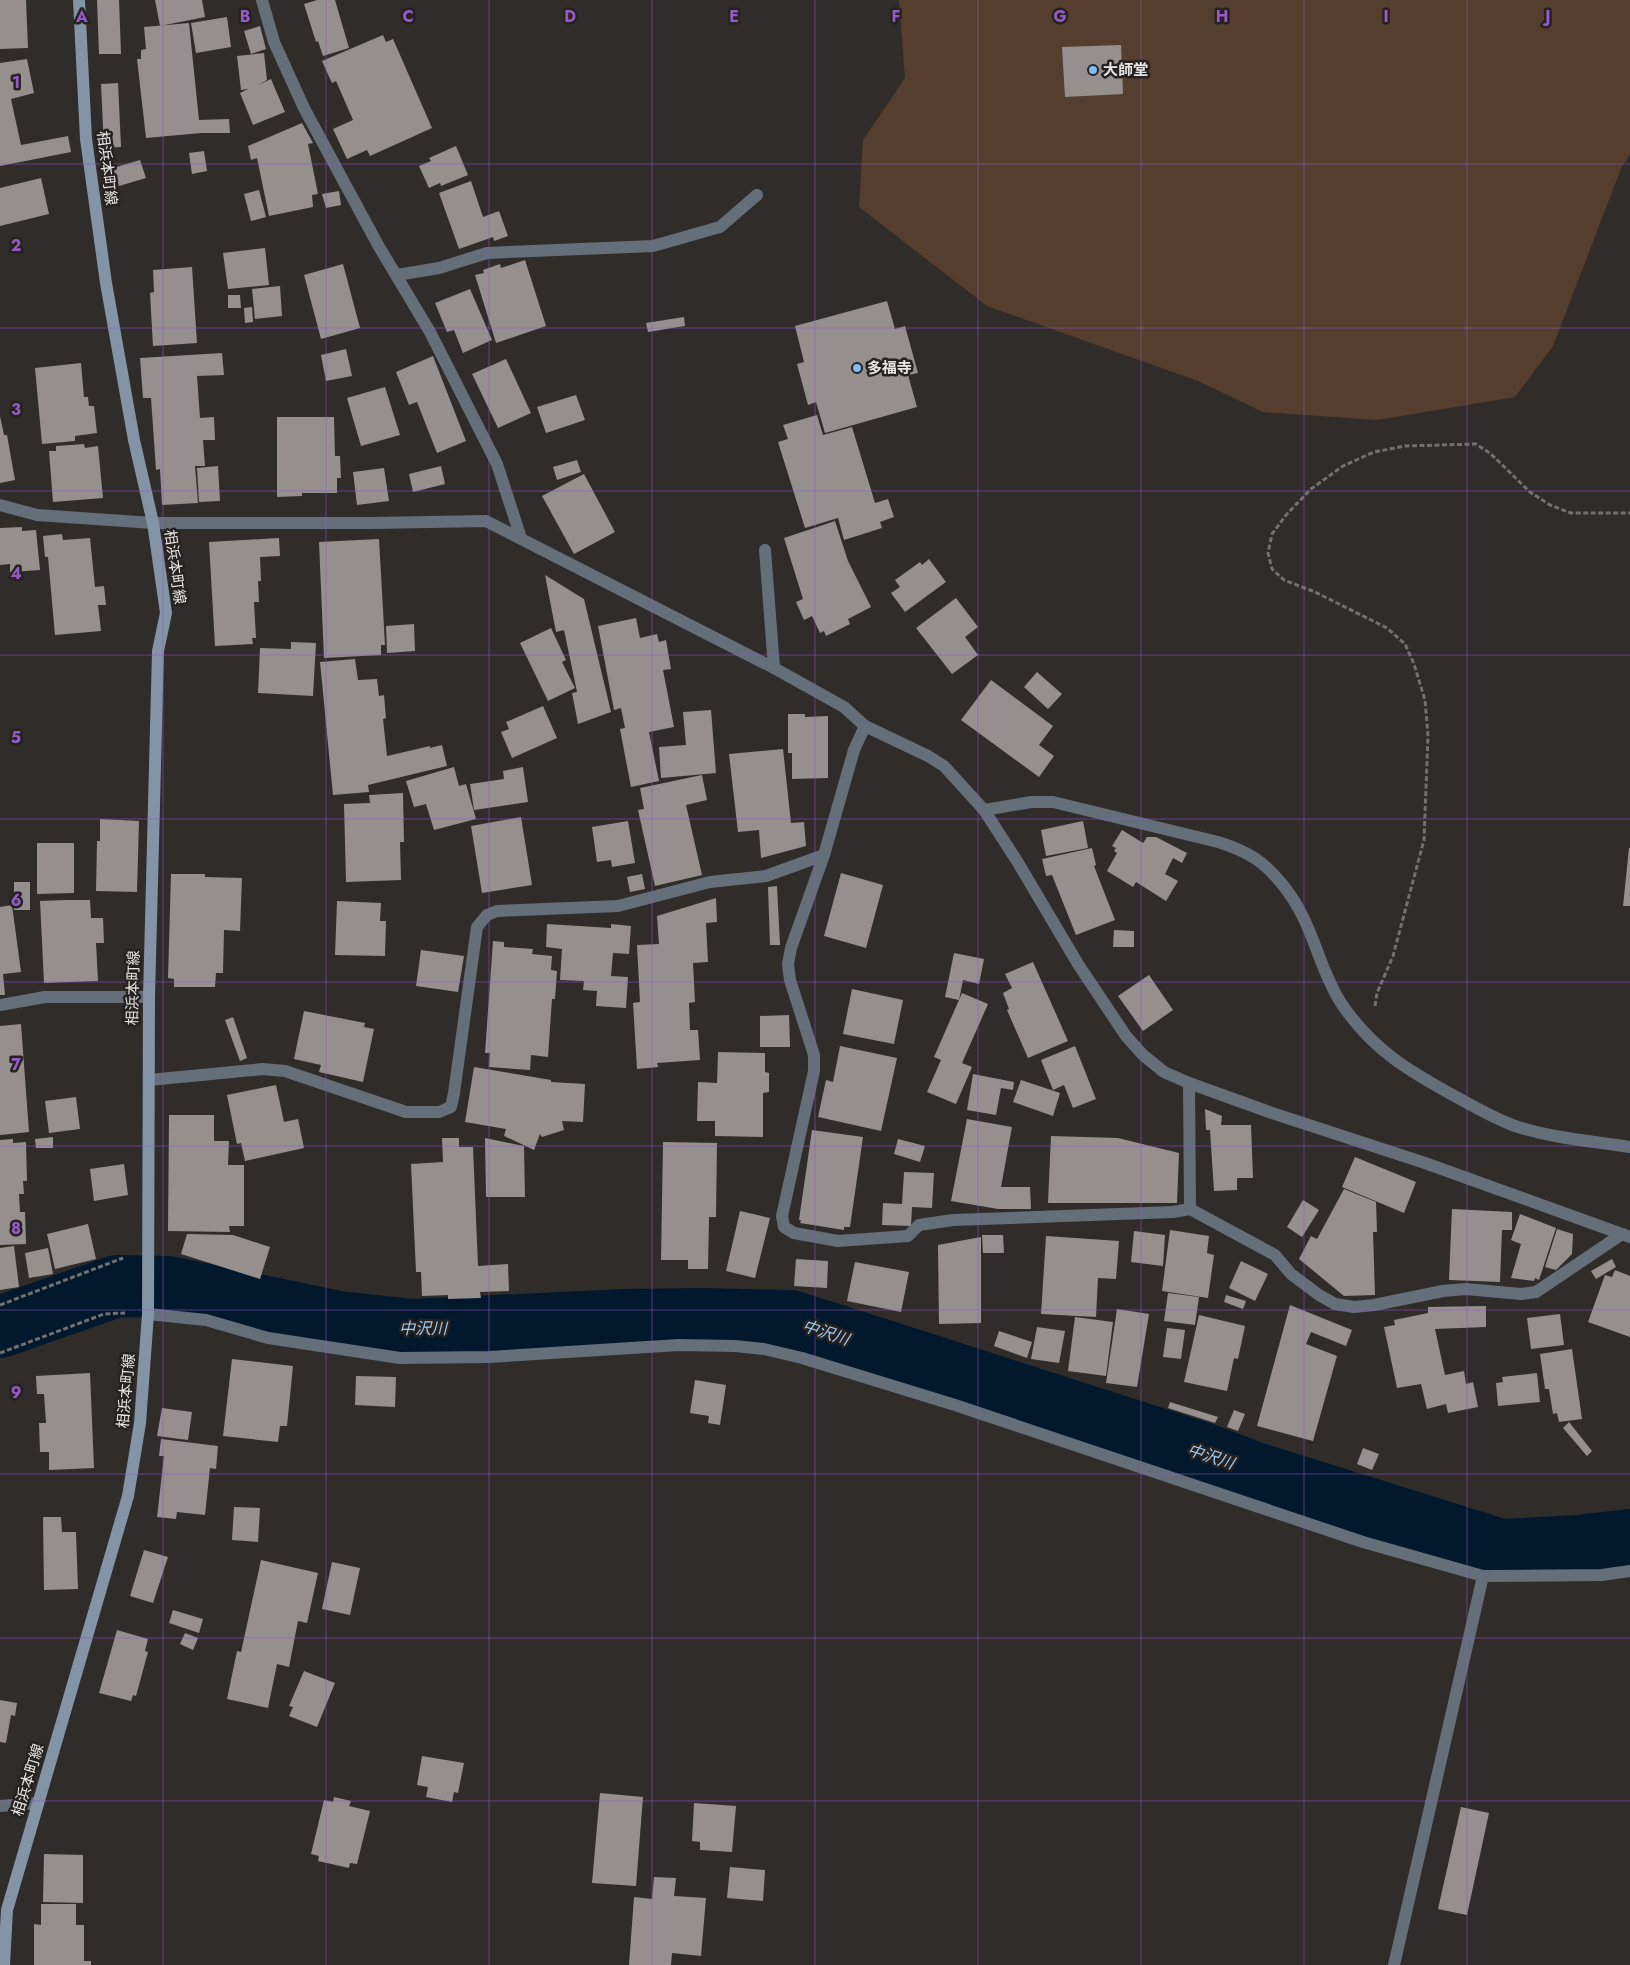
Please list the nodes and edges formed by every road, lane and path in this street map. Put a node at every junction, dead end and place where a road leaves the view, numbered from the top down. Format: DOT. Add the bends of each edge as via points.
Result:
graph roads {
  1 [pos="80,0"];
  2 [pos="262,0"];
  3 [pos="757,195"];
  4 [pos="397,276"];
  5 [pos="0,505"];
  6 [pos="1630,513"];
  7 [pos="153,523"];
  8 [pos="521,538"];
  9 [pos="765,550"];
  10 [pos="774,668"];
  11 [pos="865,726"];
  12 [pos="984,810"];
  13 [pos="824,855"];
  14 [pos="148,997"];
  15 [pos="0,1005"];
  16 [pos="1376,1014"];
  17 [pos="149,1080"];
  18 [pos="1189,1083"];
  19 [pos="1630,1147"];
  20 [pos="1190,1209"];
  21 [pos="1626,1235"];
  22 [pos="148,1259"];
  23 [pos="0,1305"];
  24 [pos="148,1314"];
  25 [pos="0,1353"];
  26 [pos="1630,1571"];
  27 [pos="1483,1576"];
  28 [pos="38,1803"];
  29 [pos="0,1806"];
  30 [pos="4,1965"];
  31 [pos="1394,1965"];
  1 -- 7 [label="main road, 相浜本町線" via="86,139 106,283 134,440"];
  2 -- 4 [label="street" via="274,42 304,108"];
  3 -- 4 [label="street" via="720,227 653,246 486,253 439,268"];
  4 -- 8 [label="street" via="430,332 497,464"];
  5 -- 7 [label="street" via="37,514"];
  6 -- 16 [label="path" via="1571,513 1550,504 1530,492 1476,444 1405,446 1374,452 1343,466 1311,489 1272,534 1268,552 1272,569 1284,580 1387,628 1405,644 1425,700 1428,736 1424,840 1393,956 1377,993"];
  7 -- 8 [label="street" via="486,521"];
  7 -- 14 [label="main road, 相浜本町線" via="166,612 158,651"];
  8 -- 10 [label="street"];
  9 -- 10 [label="street"];
  10 -- 11 [label="street" via="844,707"];
  11 -- 12 [label="street" via="944,766"];
  11 -- 13 [label="street" via="854,750"];
  12 -- 18 [label="street" via="1126,1036 1164,1072"];
  12 -- 19 [label="street" via="1031,802 1053,802 1238,849 1256,859 1290,896 1303,916 1340,1002 1362,1032 1384,1052 1444,1090 1516,1126"];
  13 -- 17 [label="street" via="766,876 710,882 618,906 497,911 486,915 477,927 451,1107 439,1112 406,1112 285,1071 263,1069"];
  13 -- 20 [label="street" via="788,964 814,1055 814,1071 782,1216 784,1227 794,1233 838,1241 908,1236 919,1225 953,1220"];
  14 -- 15 [label="street" via="45,997"];
  14 -- 17 [label="main road, 相浜本町線"];
  17 -- 22 [label="main road, 相浜本町線"];
  18 -- 20 [label="street"];
  18 -- 21 [label="street"];
  20 -- 21 [label="street" via="1275,1255 1291,1274 1319,1295 1335,1304 1354,1307 1466,1289 1521,1294 1536,1292"];
  22 -- 23 [label="path" via="132,1255"];
  22 -- 24 [label="main road, 相浜本町線"];
  24 -- 25 [label="path" via="104,1314"];
  24 -- 27 [label="street" via="206,1320 268,1338 400,1358 489,1357 678,1345 764,1349 946,1402 1363,1542"];
  24 -- 28 [label="main road, 相浜本町線" via="140,1423 128,1496"];
  26 -- 27 [label="street" via="1602,1575"];
  27 -- 31 [label="street"];
  28 -- 29 [label="street"];
  28 -- 30 [label="main road, 相浜本町線" via="7,1910"];
}
